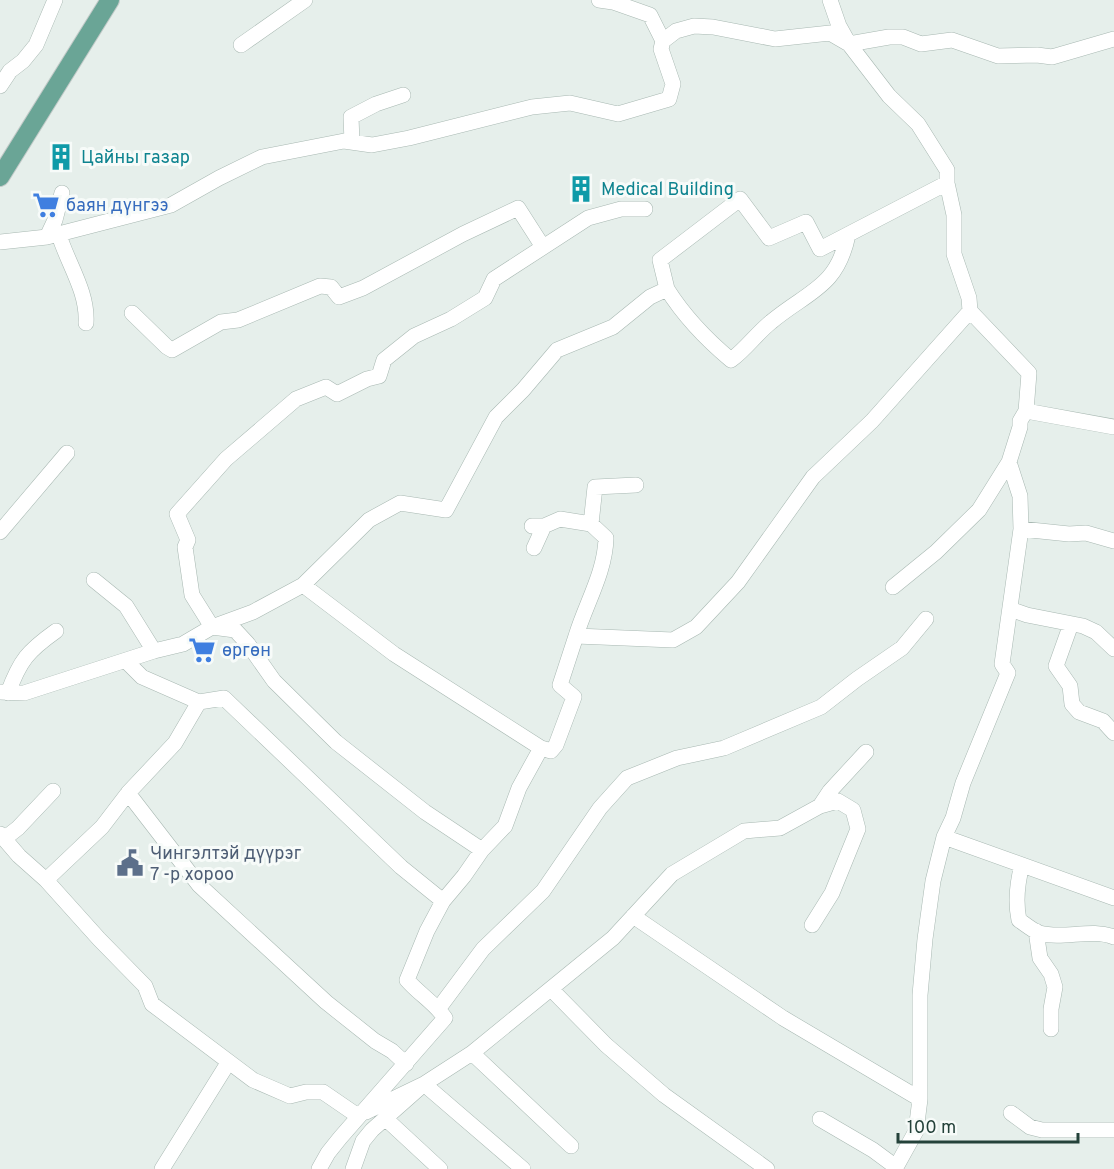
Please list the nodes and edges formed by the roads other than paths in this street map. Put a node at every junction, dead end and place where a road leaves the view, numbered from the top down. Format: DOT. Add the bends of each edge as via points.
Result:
graph roads {
  1 [pos="55,0"];
  2 [pos="110,0"];
  3 [pos="305,0"];
  4 [pos="599,0"];
  5 [pos="830,0"];
  6 [pos="1114,39"];
  7 [pos="663,41"];
  8 [pos="849,44"];
  9 [pos="241,45"];
  10 [pos="0,86"];
  11 [pos="402,95"];
  12 [pos="352,142"];
  13 [pos="0,177"];
  14 [pos="947,183"];
  15 [pos="62,194"];
  16 [pos="645,208"];
  17 [pos="848,235"];
  18 [pos="53,236"];
  19 [pos="0,242"];
  20 [pos="543,247"];
  21 [pos="667,289"];
  22 [pos="970,311"];
  23 [pos="132,313"];
  24 [pos="86,324"];
  25 [pos="1026,411"];
  26 [pos="1114,427"];
  27 [pos="67,453"];
  28 [pos="1009,462"];
  29 [pos="636,486"];
  30 [pos="591,524"];
  31 [pos="1021,529"];
  32 [pos="0,532"];
  33 [pos="1114,541"];
  34 [pos="534,548"];
  35 [pos="94,580"];
  36 [pos="303,585"];
  37 [pos="893,587"];
  38 [pos="1010,609"];
  39 [pos="926,620"];
  40 [pos="1071,624"];
  41 [pos="212,627"];
  42 [pos="56,631"];
  43 [pos="576,636"];
  44 [pos="1114,649"];
  45 [pos="154,651"];
  46 [pos="126,661"];
  47 [pos="4,692"];
  48 [pos="199,702"];
  49 [pos="1114,733"];
  50 [pos="541,748"];
  51 [pos="866,752"];
  52 [pos="53,791"];
  53 [pos="128,793"];
  54 [pos="820,806"];
  55 [pos="2,836"];
  56 [pos="944,837"];
  57 [pos="482,849"];
  58 [pos="1022,865"];
  59 [pos="46,880"];
  60 [pos="1114,898"];
  61 [pos="443,901"];
  62 [pos="633,916"];
  63 [pos="812,925"];
  64 [pos="1036,931"];
  65 [pos="1114,937"];
  66 [pos="551,989"];
  67 [pos="439,1008"];
  68 [pos="1051,1029"];
  69 [pos="472,1053"];
  70 [pos="228,1062"];
  71 [pos="406,1064"];
  72 [pos="424,1084"];
  73 [pos="920,1099"];
  74 [pos="1011,1113"];
  75 [pos="358,1116"];
  76 [pos="386,1119"];
  77 [pos="820,1119"];
  78 [pos="1114,1130"];
  79 [pos="571,1146"];
  80 [pos="896,1168"];
  81 [pos="162,1169"];
  82 [pos="319,1169"];
  83 [pos="353,1169"];
  84 [pos="440,1169"];
  85 [pos="523,1169"];
  86 [pos="767,1169"];
  1 -- 10 [label="street" via="36,45"];
  2 -- 13 [label="main road"];
  3 -- 9 [label="street"];
  4 -- 7 [label="street" via="650,15"];
  5 -- 8 [label="street"];
  6 -- 8 [label="street" via="1052,57 998,56 952,40 921,44 889,37"];
  7 -- 8 [label="street" via="676,31 694,26 775,39 830,33"];
  7 -- 12 [label="street" via="661,49 673,84 669,99 645,107 618,114 570,103 532,107 372,146"];
  8 -- 14 [label="street" via="889,96 918,124 947,170"];
  11 -- 12 [label="street" via="351,117"];
  12 -- 18 [label="street" via="262,158 171,205"];
  14 -- 17 [label="street"];
  14 -- 22 [label="street" via="954,215 954,254"];
  15 -- 18 [label="street"];
  16 -- 20 [label="street" via="621,209 588,218"];
  17 -- 21 [label="street" via="844,253 816,291 771,321 731,360 710,342"];
  17 -- 21 [label="street" via="820,249 806,222 770,238 740,199 660,260"];
  18 -- 19 [label="street"];
  18 -- 24 [label="street" via="78,283 87,312"];
  20 -- 23 [label="street" via="518,208 344,296 339,297 331,287 320,286 238,320 221,322 172,350"];
  20 -- 41 [label="street" via="494,279 485,298 414,336 384,360 379,376 337,394 326,387 296,399 226,459 177,514 188,540 185,546 192,595"];
  21 -- 36 [label="street" via="650,297 613,327 557,350 496,417 446,510 400,503 369,520"];
  22 -- 25 [label="street" via="1029,373"];
  22 -- 43 [label="street" via="872,421 813,477 738,582 696,627 673,640"];
  25 -- 26 [label="street"];
  25 -- 28 [label="street"];
  27 -- 32 [label="street"];
  28 -- 31 [label="street" via="1020,496"];
  28 -- 37 [label="street" via="979,510"];
  29 -- 30 [label="street" via="595,487"];
  30 -- 34 [label="street" via="560,519 538,526"];
  30 -- 43 [label="street" via="606,538 606,548"];
  31 -- 33 [label="street" via="1086,533"];
  31 -- 38 [label="street"];
  35 -- 45 [label="street" via="126,606"];
  36 -- 41 [label="street" via="253,612"];
  36 -- 50 [label="street" via="394,654"];
  38 -- 40 [label="street"];
  38 -- 56 [label="street" via="1002,664 1008,674"];
  39 -- 67 [label="street" via="902,648 820,707 724,748 677,758 627,778 600,808 543,891 483,949"];
  40 -- 44 [label="street" via="1096,632"];
  40 -- 49 [label="street" via="1056,666 1070,686 1072,704 1078,712 1103,721"];
  41 -- 45 [label="street" via="183,644"];
  41 -- 57 [label="street" via="235,630 274,681 336,742 425,812"];
  42 -- 47 [label="street" via="35,646 17,667"];
  43 -- 50 [label="street" via="560,685 574,697 556,746 551,751"];
  45 -- 46 [label="street"];
  46 -- 47 [label="street" via="24,693"];
  46 -- 48 [label="street" via="142,677"];
  48 -- 53 [label="street" via="175,743"];
  48 -- 61 [label="street" via="224,698 401,867"];
  50 -- 57 [label="street" via="519,788 506,826"];
  51 -- 54 [label="street"];
  52 -- 55 [label="street" via="18,828"];
  53 -- 59 [label="street" via="102,827"];
  53 -- 71 [label="street" via="199,885 326,1002"];
  54 -- 62 [label="street" via="780,828 744,831 689,862 672,874"];
  54 -- 63 [label="street" via="838,801 854,810 858,829 832,893"];
  55 -- 59 [label="street"];
  56 -- 58 [label="street"];
  56 -- 73 [label="street" via="925,939 920,994"];
  57 -- 61 [label="street"];
  58 -- 60 [label="street"];
  58 -- 64 [label="street" via="1016,906 1019,920"];
  59 -- 70 [label="street" via="145,986 152,1004"];
  61 -- 67 [label="street" via="407,980"];
  62 -- 66 [label="street" via="613,938"];
  62 -- 73 [label="street" via="783,1018"];
  64 -- 65 [label="street"];
  64 -- 68 [label="street" via="1040,958 1055,987"];
  66 -- 69 [label="street"];
  66 -- 86 [label="street" via="606,1046 664,1095"];
  67 -- 71 [label="street" via="445,1018"];
  69 -- 72 [label="street"];
  69 -- 79 [label="street"];
  70 -- 75 [label="street" via="253,1080 290,1096 323,1092"];
  70 -- 81 [label="street"];
  71 -- 75 [label="street"];
  72 -- 75 [label="street"];
  72 -- 76 [label="street"];
  72 -- 85 [label="street"];
  73 -- 80 [label="street" via="916,1131"];
  74 -- 78 [label="street" via="1030,1127 1042,1130"];
  75 -- 82 [label="street"];
  76 -- 83 [label="street" via="363,1141"];
  76 -- 84 [label="street"];
  77 -- 80 [label="street"];
}
